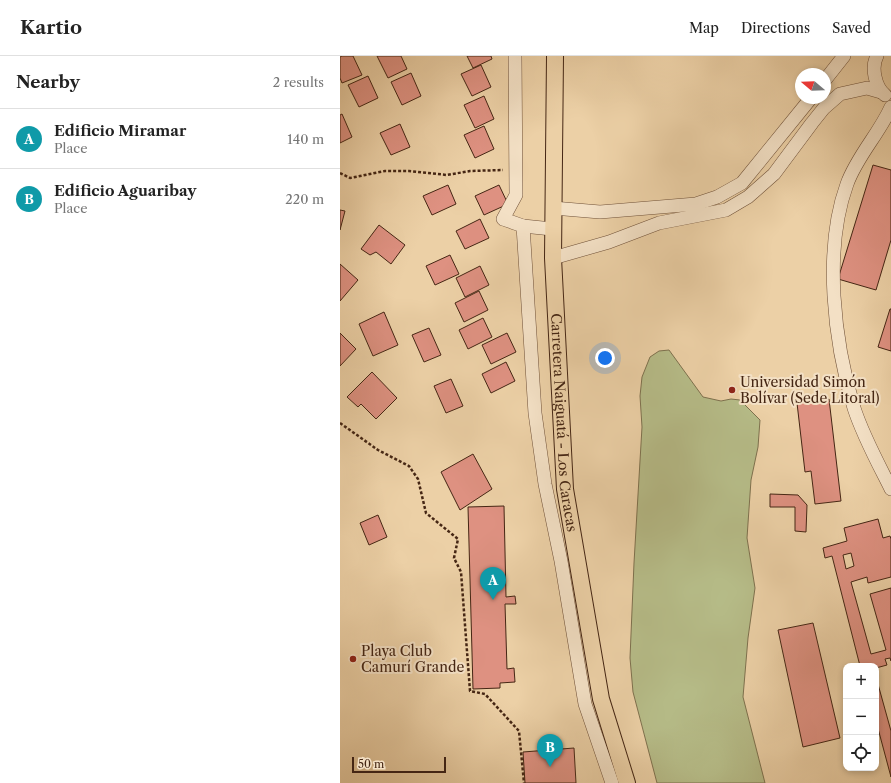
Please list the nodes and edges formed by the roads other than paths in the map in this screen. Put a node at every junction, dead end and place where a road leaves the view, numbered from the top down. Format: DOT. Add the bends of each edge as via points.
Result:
graph roads {
  1 [pos="515,56"];
  2 [pos="555,56"];
  3 [pos="844,56"];
  4 [pos="878,56"];
  5 [pos="831,72"];
  6 [pos="886,96"];
  7 [pos="806,104"];
  8 [pos="891,107"];
  9 [pos="552,208"];
  10 [pos="523,226"];
  11 [pos="552,229"];
  12 [pos="553,258"];
  13 [pos="891,489"];
  14 [pos="612,783"];
  15 [pos="627,783"];
  1 -- 10 [label="lane" via="516,195 503,219"];
  2 -- 9 [label="main road, Carretera Naiguatá - Los Caracas"];
  3 -- 5 [label="lane"];
  4 -- 6 [label="lane" via="874,76"];
  6 -- 12 [label="lane" via="867,88 840,94 824,108 774,174 748,197 726,210 659,223 609,242"];
  7 -- 9 [label="lane" via="742,183 717,197 696,204 600,212"];
  8 -- 13 [label="lane" via="847,183 835,250 833,291 839,349 854,410"];
  9 -- 11 [label="main road, Carretera Naiguatá - Los Caracas"];
  10 -- 11 [label="lane"];
  10 -- 14 [label="lane" via="535,413 545,484 585,704"];
  11 -- 12 [label="main road, Carretera Naiguatá - Los Caracas"];
  12 -- 15 [label="main road, Carretera Naiguatá - Los Caracas" via="566,489 601,699"];
}
